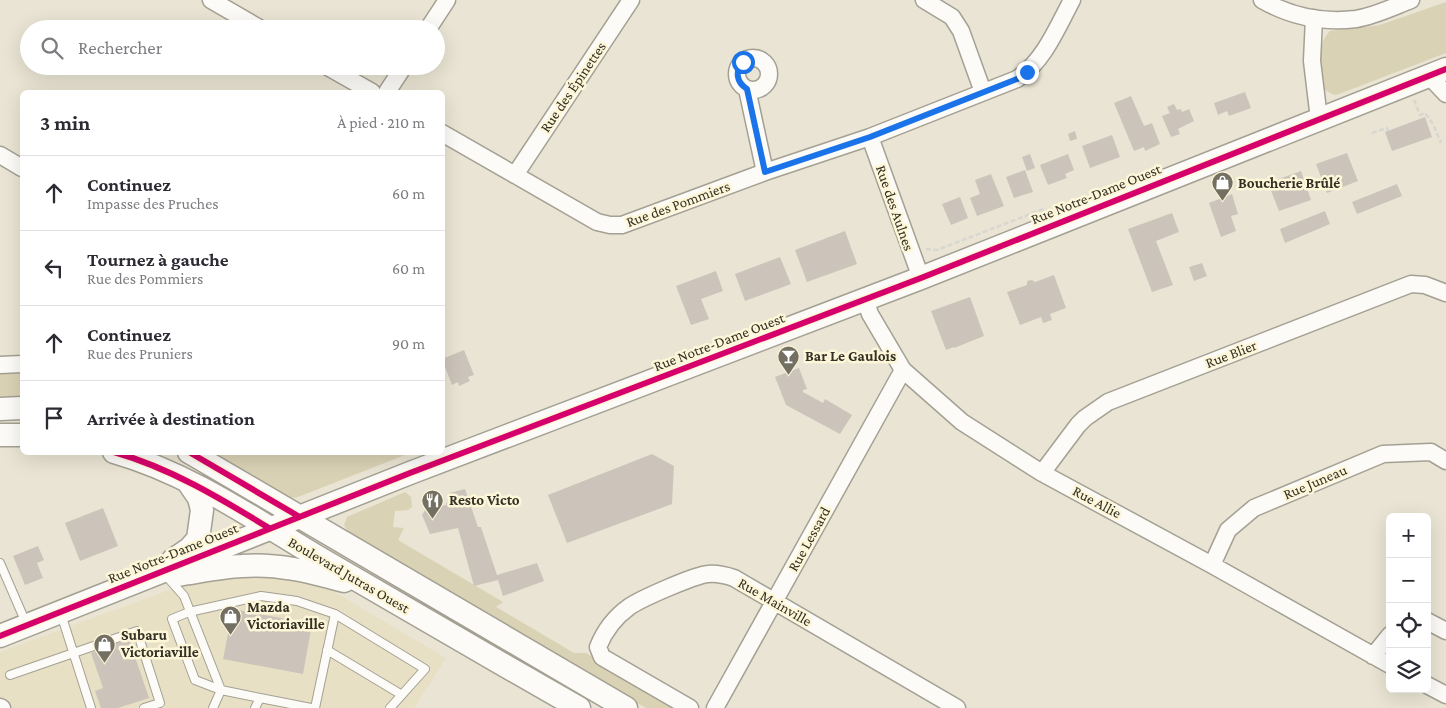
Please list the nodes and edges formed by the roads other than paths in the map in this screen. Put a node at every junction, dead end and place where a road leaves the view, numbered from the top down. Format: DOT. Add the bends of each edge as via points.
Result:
graph roads {
  1 [pos="211,0"];
  2 [pos="447,0"];
  3 [pos="631,0"];
  4 [pos="924,0"];
  5 [pos="1072,0"];
  6 [pos="1262,0"];
  7 [pos="1411,0"];
  8 [pos="1314,18"];
  9 [pos="245,20"];
  10 [pos="434,20"];
  11 [pos="1438,73"];
  12 [pos="342,75"];
  13 [pos="398,75"];
  14 [pos="747,89"];
  15 [pos="368,90"];
  16 [pos="388,90"];
  17 [pos="983,92"];
  18 [pos="1446,94"];
  19 [pos="1319,119"];
  20 [pos="445,135"];
  21 [pos="870,137"];
  22 [pos="1,157"];
  23 [pos="20,167"];
  24 [pos="765,172"];
  25 [pos="515,175"];
  26 [pos="920,278"];
  27 [pos="1446,293"];
  28 [pos="866,299"];
  29 [pos="20,364"];
  30 [pos="0,366"];
  31 [pos="903,370"];
  32 [pos="20,408"];
  33 [pos="0,409"];
  34 [pos="0,434"];
  35 [pos="20,435"];
  36 [pos="445,453"];
  37 [pos="123,455"];
  38 [pos="194,455"];
  39 [pos="429,459"];
  40 [pos="1446,461"];
  41 [pos="1042,473"];
  42 [pos="188,482"];
  43 [pos="298,516"];
  44 [pos="269,528"];
  45 [pos="0,563"];
  46 [pos="1212,565"];
  47 [pos="166,576"];
  48 [pos="143,579"];
  49 [pos="373,589"];
  50 [pos="774,602"];
  51 [pos="61,612"];
  52 [pos="189,612"];
  53 [pos="335,614"];
  54 [pos="1431,624"];
  55 [pos="27,625"];
  56 [pos="1446,632"];
  57 [pos="0,636"];
  58 [pos="1386,640"];
  59 [pos="327,650"];
  60 [pos="74,653"];
  61 [pos="1373,656"];
  62 [pos="1386,663"];
  63 [pos="10,675"];
  64 [pos="1431,687"];
  65 [pos="221,690"];
  66 [pos="402,695"];
  67 [pos="1446,695"];
  68 [pos="260,698"];
  69 [pos="91,708"];
  70 [pos="144,708"];
  71 [pos="213,708"];
  72 [pos="255,708"];
  73 [pos="311,708"];
  74 [pos="315,708"];
  75 [pos="390,708"];
  76 [pos="579,708"];
  77 [pos="626,708"];
  78 [pos="690,708"];
  79 [pos="715,708"];
  80 [pos="957,708"];
  1 -- 9 [label="street"];
  2 -- 10 [label="street"];
  3 -- 25 [label="street, Rue des Épinettes"];
  4 -- 17 [label="street" via="952,17 961,32"];
  5 -- 17 [label="street, Rue des Pommiers" via="1039,60 1017,79"];
  6 -- 8 [label="street" via="1296,15"];
  7 -- 8 [label="street" via="1384,12 1356,19"];
  8 -- 19 [label="street" via="1312,61"];
  11 -- 18 [label="street"];
  11 -- 19 [label="street, Rue Notre-Dame Ouest"];
  12 -- 15 [label="street"];
  13 -- 16 [label="street"];
  14 -- 24 [label="street"];
  17 -- 21 [label="street, Rue des Pommiers"];
  19 -- 26 [label="street, Rue Notre-Dame Ouest"];
  20 -- 25 [label="street, Rue des Pommiers"];
  21 -- 24 [label="street, Rue des Pommiers"];
  21 -- 26 [label="street, Rue des Aulnes"];
  22 -- 23 [label="street"];
  24 -- 25 [label="street, Rue des Pommiers" via="622,225 597,222"];
  26 -- 28 [label="street, Rue Notre-Dame Ouest"];
  27 -- 41 [label="street, Rue Blier" via="1425,285 1411,284 1108,402 1078,425"];
  28 -- 31 [label="street, Rue Allie" via="870,314"];
  28 -- 36 [label="street, Rue Notre-Dame Ouest"];
  29 -- 30 [label="street"];
  31 -- 41 [label="street, Rue Allie" via="962,422"];
  31 -- 50 [label="street, Rue Lessard"];
  32 -- 33 [label="street"];
  34 -- 35 [label="street"];
  37 -- 42 [label="street, Boulevard Jutras Ouest"];
  38 -- 43 [label="street, Boulevard Jutras Ouest"];
  39 -- 43 [label="street, Rue Notre-Dame Ouest"];
  40 -- 46 [label="street, Rue Juneau" via="1431,452 1383,454 1254,508 1228,530"];
  41 -- 46 [label="street, Rue Allie"];
  42 -- 44 [label="street, Boulevard Jutras Ouest"];
  42 -- 48 [label="street" via="199,498 202,510 198,539 190,549"];
  43 -- 44 [label="street, Rue Notre-Dame Ouest"];
  43 -- 77 [label="street, Boulevard Jutras Ouest"];
  44 -- 48 [label="street, Rue Notre-Dame Ouest"];
  44 -- 49 [label="street, Boulevard Jutras Ouest"];
  45 -- 55 [label="lane"];
  46 -- 61 [label="street, Rue Allie"];
  47 -- 48 [label="street"];
  47 -- 49 [label="street" via="241,566 282,567"];
  47 -- 52 [label="lane" via="184,596"];
  48 -- 51 [label="street, Rue Notre-Dame Ouest"];
  49 -- 76 [label="street, Boulevard Jutras Ouest"];
  50 -- 78 [label="street, Rue Mainville" via="734,578 705,574 628,607 604,633 598,647 602,657"];
  50 -- 79 [label="street, Rue Lessard"];
  50 -- 80 [label="street, Rue Mainville"];
  51 -- 55 [label="street, Rue Notre-Dame Ouest"];
  51 -- 60 [label="lane"];
  52 -- 53 [label="lane" via="260,596 297,601"];
  52 -- 65 [label="lane"];
  52 -- 65 [label="lane" via="172,619 195,680"];
  53 -- 59 [label="lane"];
  53 -- 66 [label="lane" via="425,669"];
  54 -- 56 [label="street"];
  55 -- 57 [label="street, Rue Notre-Dame Ouest"];
  58 -- 61 [label="street"];
  59 -- 66 [label="lane"];
  59 -- 74 [label="lane"];
  60 -- 63 [label="lane"];
  60 -- 69 [label="lane"];
  60 -- 70 [label="lane" via="138,632 160,703"];
  61 -- 62 [label="street, Rue Allie"];
  64 -- 67 [label="street"];
  65 -- 68 [label="lane"];
  65 -- 71 [label="lane"];
  66 -- 75 [label="lane"];
  68 -- 72 [label="lane"];
  68 -- 73 [label="lane"];
}
